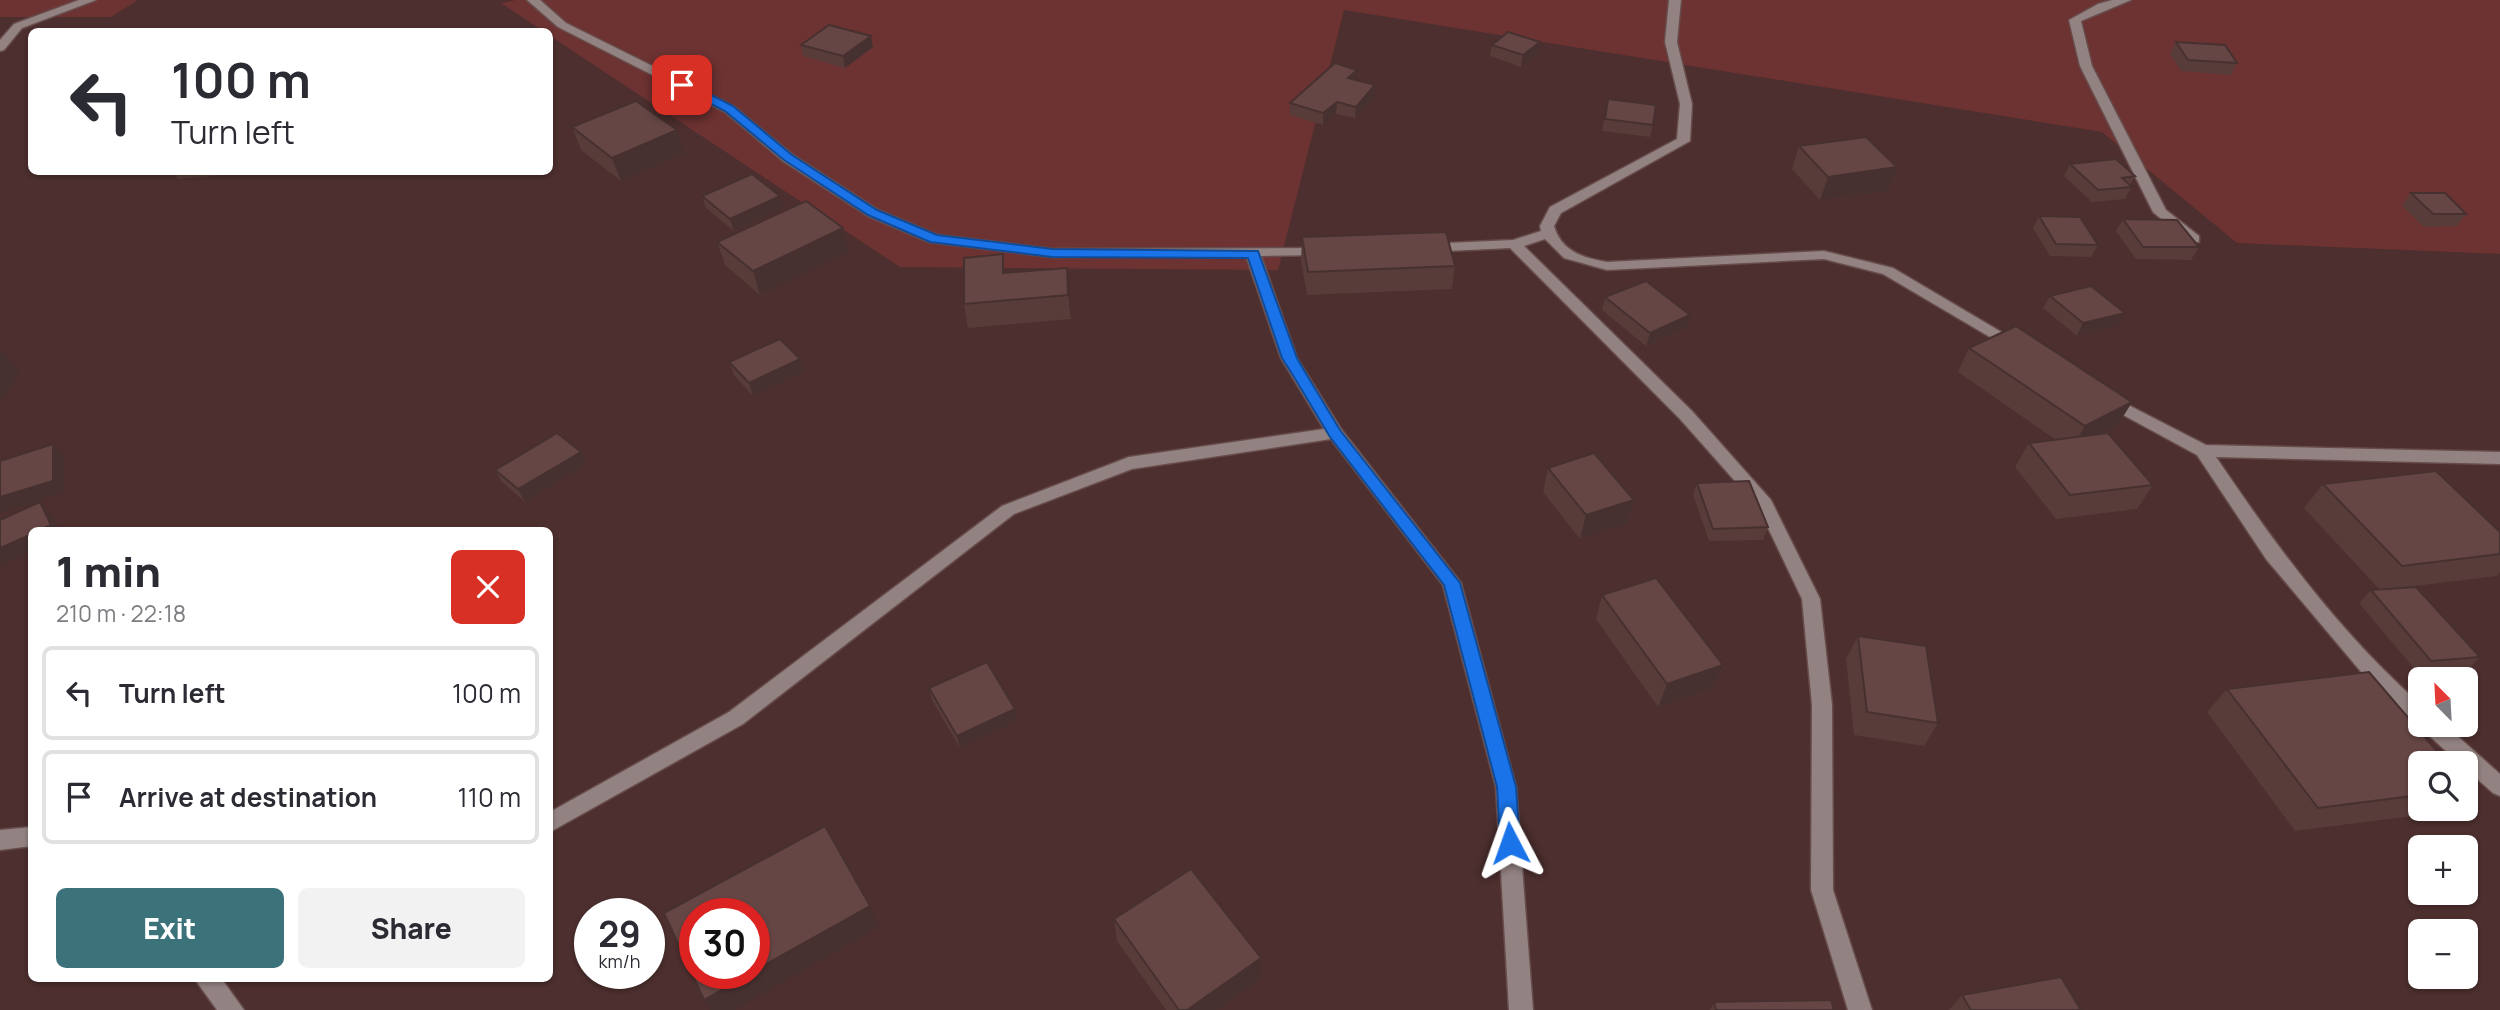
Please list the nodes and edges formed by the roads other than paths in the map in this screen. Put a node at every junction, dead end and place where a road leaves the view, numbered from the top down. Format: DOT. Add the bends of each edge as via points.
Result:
graph roads {
  1 [pos="90,0"];
  2 [pos="533,0"];
  3 [pos="1675,0"];
  4 [pos="2125,0"];
  5 [pos="0,47"];
  6 [pos="1548,234"];
  7 [pos="2194,239"];
  8 [pos="1514,244"];
  9 [pos="1418,248"];
  10 [pos="1335,251"];
  11 [pos="1253,254"];
  12 [pos="2032,356"];
  13 [pos="2089,388"];
  14 [pos="1335,433"];
  15 [pos="2203,451"];
  16 [pos="2500,458"];
  17 [pos="2408,705"];
  18 [pos="2444,737"];
  19 [pos="2500,787"];
  20 [pos="553,821"];
  21 [pos="28,836"];
  22 [pos="0,840"];
  23 [pos="209,982"];
  24 [pos="232,1010"];
  25 [pos="1521,1010"];
  26 [pos="1860,1010"];
  1 -- 5 [label="street" via="18,26"];
  2 -- 11 [label="street" via="562,25 729,109 788,158 873,212 934,239 1052,253"];
  3 -- 6 [label="street" via="1671,42 1686,104 1683,141 1555,210 1549,218"];
  4 -- 7 [label="street" via="2074,20 2086,66 2160,212"];
  6 -- 8 [label="street"];
  6 -- 12 [label="street" via="1568,254 1607,266 1824,255 1888,271"];
  8 -- 9 [label="street"];
  8 -- 26 [label="street" via="1686,415 1765,504 1811,599 1822,705 1822,890"];
  10 -- 11 [label="street"];
  11 -- 14 [label="street" via="1289,358"];
  13 -- 15 [label="street"];
  14 -- 20 [label="street" via="1129,463 1008,510 736,718"];
  14 -- 25 [label="street" via="1452,583 1506,787"];
  15 -- 16 [label="street"];
  15 -- 17 [label="street" via="2272,554"];
  18 -- 19 [label="street"];
  21 -- 22 [label="street"];
  23 -- 24 [label="street"];
}
